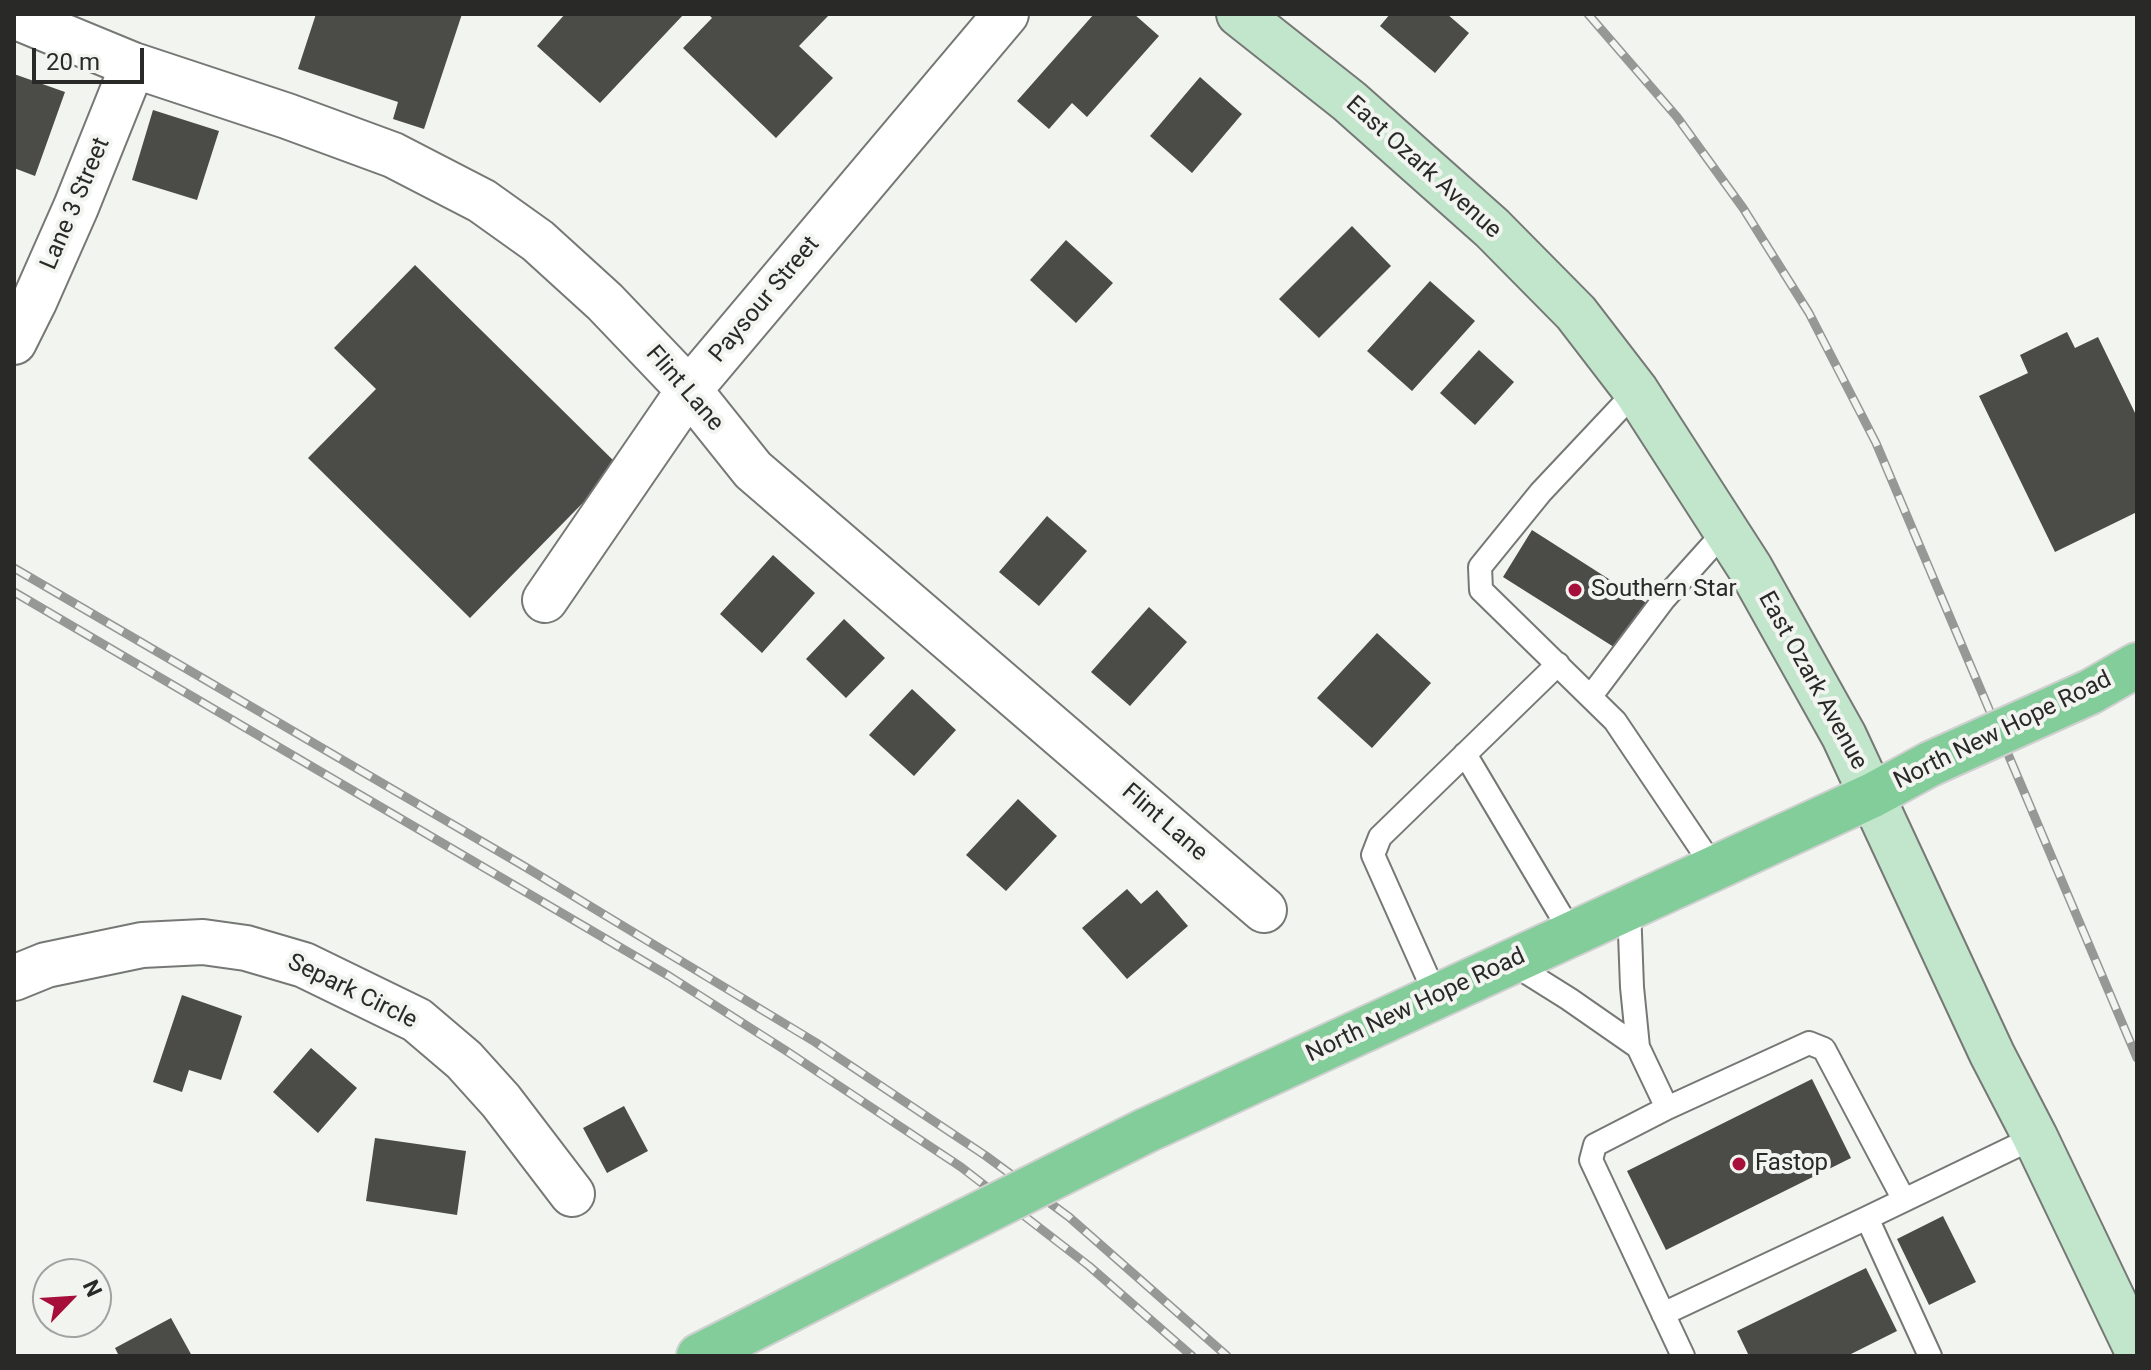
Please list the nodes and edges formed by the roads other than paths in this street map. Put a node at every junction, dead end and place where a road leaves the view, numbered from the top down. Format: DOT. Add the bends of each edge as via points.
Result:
graph roads {
  1 [pos="1006,14"];
  2 [pos="1239,14"];
  3 [pos="14,16"];
  4 [pos="133,65"];
  5 [pos="14,342"];
  6 [pos="689,390"];
  7 [pos="1636,391"];
  8 [pos="1726,530"];
  9 [pos="545,600"];
  10 [pos="1558,664"];
  11 [pos="2137,665"];
  12 [pos="1591,696"];
  13 [pos="1465,754"];
  14 [pos="1873,795"];
  15 [pos="1714,868"];
  16 [pos="1629,907"];
  17 [pos="1264,910"];
  18 [pos="1572,934"];
  19 [pos="1510,962"];
  20 [pos="14,978"];
  21 [pos="1436,996"];
  22 [pos="1638,1047"];
  23 [pos="1667,1108"];
  24 [pos="2035,1137"];
  25 [pos="572,1194"];
  26 [pos="1904,1200"];
  27 [pos="1867,1218"];
  28 [pos="1663,1314"];
  29 [pos="2137,1350"];
  30 [pos="699,1356"];
  31 [pos="1683,1356"];
  32 [pos="1930,1356"];
  1 -- 6 [label="street, Paysour Street"];
  2 -- 7 [label="main road, East Ozark Avenue" via="1349,101 1492,228 1576,313"];
  3 -- 4 [label="street, Flint Lane"];
  4 -- 5 [label="street, Lane 3 Street"];
  4 -- 6 [label="street, Flint Lane" via="393,155 482,201 538,241 605,302"];
  6 -- 9 [label="street, Paysour Street"];
  6 -- 17 [label="street, Flint Lane" via="753,470"];
  7 -- 8 [label="main road, East Ozark Avenue"];
  7 -- 10 [label="lane" via="1541,492 1480,567 1481,590"];
  8 -- 12 [label="lane" via="1664,599"];
  8 -- 14 [label="main road, East Ozark Avenue"];
  10 -- 12 [label="lane"];
  10 -- 13 [label="lane"];
  11 -- 14 [label="main road, North New Hope Road, bridge"];
  12 -- 15 [label="lane" via="1615,721"];
  13 -- 18 [label="lane"];
  13 -- 21 [label="lane" via="1380,837 1373,855"];
  14 -- 15 [label="main road, North New Hope Road"];
  14 -- 24 [label="main road, East Ozark Avenue"];
  15 -- 16 [label="main road, North New Hope Road"];
  16 -- 18 [label="main road, North New Hope Road"];
  16 -- 22 [label="lane"];
  18 -- 19 [label="main road, North New Hope Road"];
  19 -- 21 [label="main road, North New Hope Road"];
  19 -- 22 [label="lane"];
  20 -- 25 [label="street, Separk Circle" via="46,965 142,945 246,948 304,965 417,1020 464,1060"];
  21 -- 30 [label="main road, North New Hope Road, bridge" via="1145,1131"];
  22 -- 23 [label="lane"];
  23 -- 26 [label="lane" via="1809,1043 1824,1049"];
  23 -- 28 [label="lane" via="1595,1145 1591,1160"];
  24 -- 26 [label="lane"];
  24 -- 29 [label="main road, East Ozark Avenue"];
  26 -- 27 [label="lane"];
  27 -- 28 [label="lane"];
  27 -- 32 [label="lane"];
  28 -- 31 [label="lane"];
}
